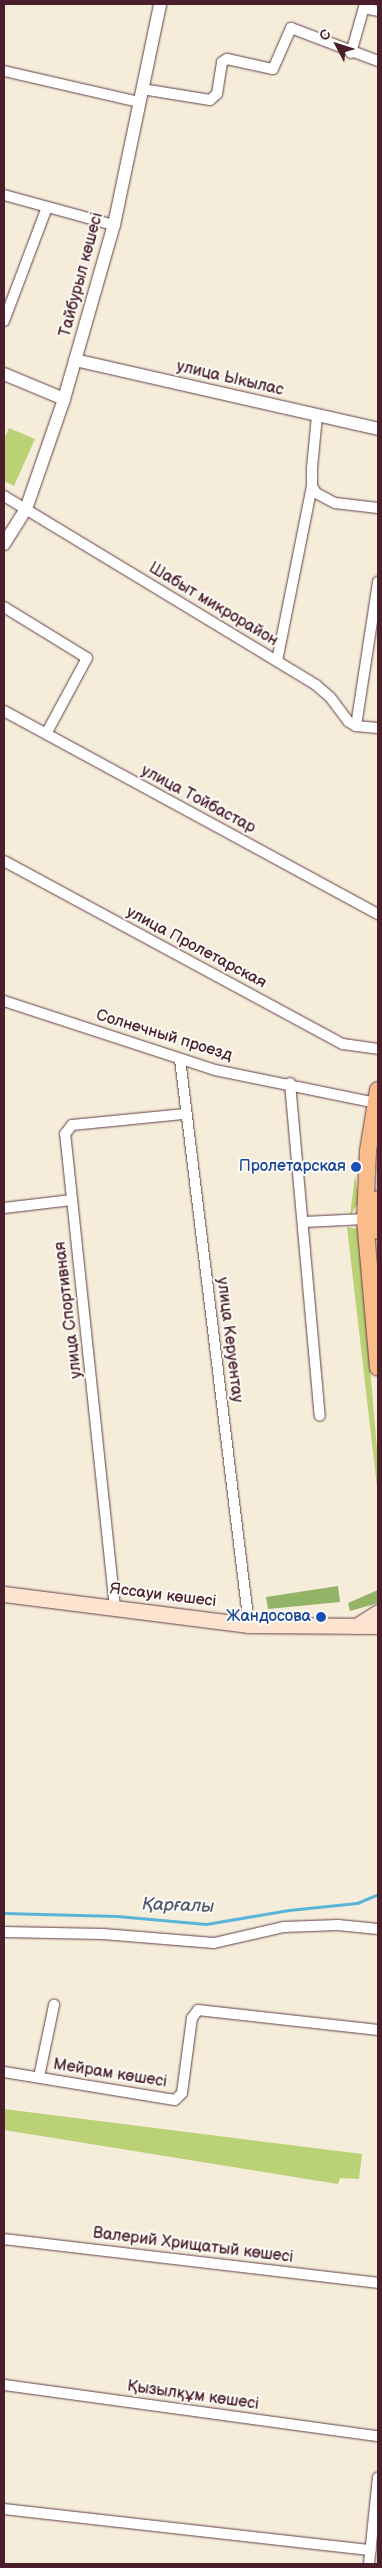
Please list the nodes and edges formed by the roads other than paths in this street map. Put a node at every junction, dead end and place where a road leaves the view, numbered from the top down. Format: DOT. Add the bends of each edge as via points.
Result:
graph roads {
  1 [pos="160,4"];
  2 [pos="364,6"];
  3 [pos="378,11"];
  4 [pos="351,53"];
  5 [pos="378,61"];
  6 [pos="4,71"];
  7 [pos="141,95"];
  8 [pos="4,195"];
  9 [pos="47,207"];
  10 [pos="114,225"];
  11 [pos="4,321"];
  12 [pos="76,360"];
  13 [pos="4,374"];
  14 [pos="64,400"];
  15 [pos="317,416"];
  16 [pos="378,429"];
  17 [pos="312,486"];
  18 [pos="4,496"];
  19 [pos="378,508"];
  20 [pos="26,510"];
  21 [pos="4,544"];
  22 [pos="378,582"];
  23 [pos="4,608"];
  24 [pos="277,661"];
  25 [pos="4,711"];
  26 [pos="356,726"];
  27 [pos="378,728"];
  28 [pos="46,734"];
  29 [pos="4,861"];
  30 [pos="378,914"];
  31 [pos="4,1000"];
  32 [pos="378,1049"];
  33 [pos="180,1060"];
  34 [pos="290,1084"];
  35 [pos="377,1097"];
  36 [pos="185,1114"];
  37 [pos="373,1152"];
  38 [pos="378,1199"];
  39 [pos="72,1200"];
  40 [pos="4,1208"];
  41 [pos="365,1219"];
  42 [pos="304,1222"];
  43 [pos="378,1231"];
  44 [pos="378,1367"];
  45 [pos="320,1416"];
  46 [pos="4,1594"];
  47 [pos="115,1608"];
  48 [pos="378,1612"];
  49 [pos="249,1625"];
  50 [pos="356,1626"];
  51 [pos="378,1626"];
  52 [pos="378,1633"];
  53 [pos="378,1929"];
  54 [pos="4,1932"];
  55 [pos="54,2005"];
  56 [pos="378,2030"];
  57 [pos="4,2072"];
  58 [pos="39,2077"];
  59 [pos="4,2239"];
  60 [pos="378,2283"];
  61 [pos="4,2385"];
  62 [pos="378,2436"];
  63 [pos="378,2477"];
  64 [pos="4,2509"];
  65 [pos="370,2550"];
  66 [pos="369,2564"];
  1 -- 7 [label="street, Тайбурыл көшесі"];
  2 -- 3 [label="street"];
  2 -- 4 [label="street"];
  4 -- 5 [label="street"];
  4 -- 7 [label="street" via="291,28 273,70 228,60 222,62 217,94 210,100"];
  6 -- 7 [label="street"];
  7 -- 10 [label="street, Тайбурыл көшесі"];
  8 -- 9 [label="street"];
  9 -- 10 [label="street"];
  9 -- 11 [label="street"];
  10 -- 12 [label="street, Тайбурыл көшесі"];
  12 -- 14 [label="street, Тайбурыл көшесі"];
  12 -- 15 [label="street, улица Ыкылас"];
  13 -- 14 [label="street"];
  14 -- 20 [label="street, Тайбурыл көшесі"];
  15 -- 16 [label="street, улица Ыкылас"];
  15 -- 17 [label="street"];
  17 -- 19 [label="street" via="322,499"];
  17 -- 24 [label="street"];
  18 -- 20 [label="street, Шабыт микрорайон"];
  20 -- 21 [label="street, Тайбурыл көшесі"];
  20 -- 24 [label="street, Шабыт микрорайон"];
  22 -- 26 [label="street"];
  23 -- 28 [label="street" via="87,658"];
  24 -- 26 [label="street, Шабыт микрорайон" via="323,691"];
  25 -- 28 [label="street, улица Тойбастар"];
  26 -- 27 [label="street"];
  28 -- 30 [label="street, улица Тойбастар"];
  29 -- 32 [label="street, улица Пролетарская" via="344,1044"];
  31 -- 33 [label="street, Солнечный проезд"];
  33 -- 34 [label="street, Солнечный проезд"];
  33 -- 36 [label="street, улица Керуентау"];
  34 -- 35 [label="street, Солнечный проезд"];
  34 -- 42 [label="street"];
  35 -- 37 [label="main road"];
  36 -- 39 [label="street, улица Спортивная" via="72,1125 66,1129"];
  36 -- 49 [label="street, улица Керуентау"];
  37 -- 41 [label="main road"];
  38 -- 43 [label="main road"];
  39 -- 40 [label="street"];
  39 -- 47 [label="street, улица Спортивная"];
  41 -- 42 [label="street"];
  41 -- 44 [label="main road"];
  42 -- 45 [label="street"];
  46 -- 47 [label="main road, Яссауи көшесі"];
  47 -- 49 [label="main road, Яссауи көшесі"];
  48 -- 50 [label="main road"];
  49 -- 50 [label="main road, Яссауи көшесі"];
  50 -- 51 [label="main road, Яссауи көшесі"];
  50 -- 52 [label="main road"];
  53 -- 54 [label="street" via="338,1925 284,1926 214,1943 103,1934"];
  55 -- 58 [label="street"];
  56 -- 58 [label="street, Мейрам көшесі" via="198,2010 192,2018 182,2093 175,2100"];
  57 -- 58 [label="street, Мейрам көшесі"];
  59 -- 60 [label="street, Валерий Хрищатый көшесі"];
  61 -- 62 [label="street, Қызылқұм көшесі"];
  63 -- 65 [label="street"];
  64 -- 65 [label="street"];
  65 -- 66 [label="street"];
}
